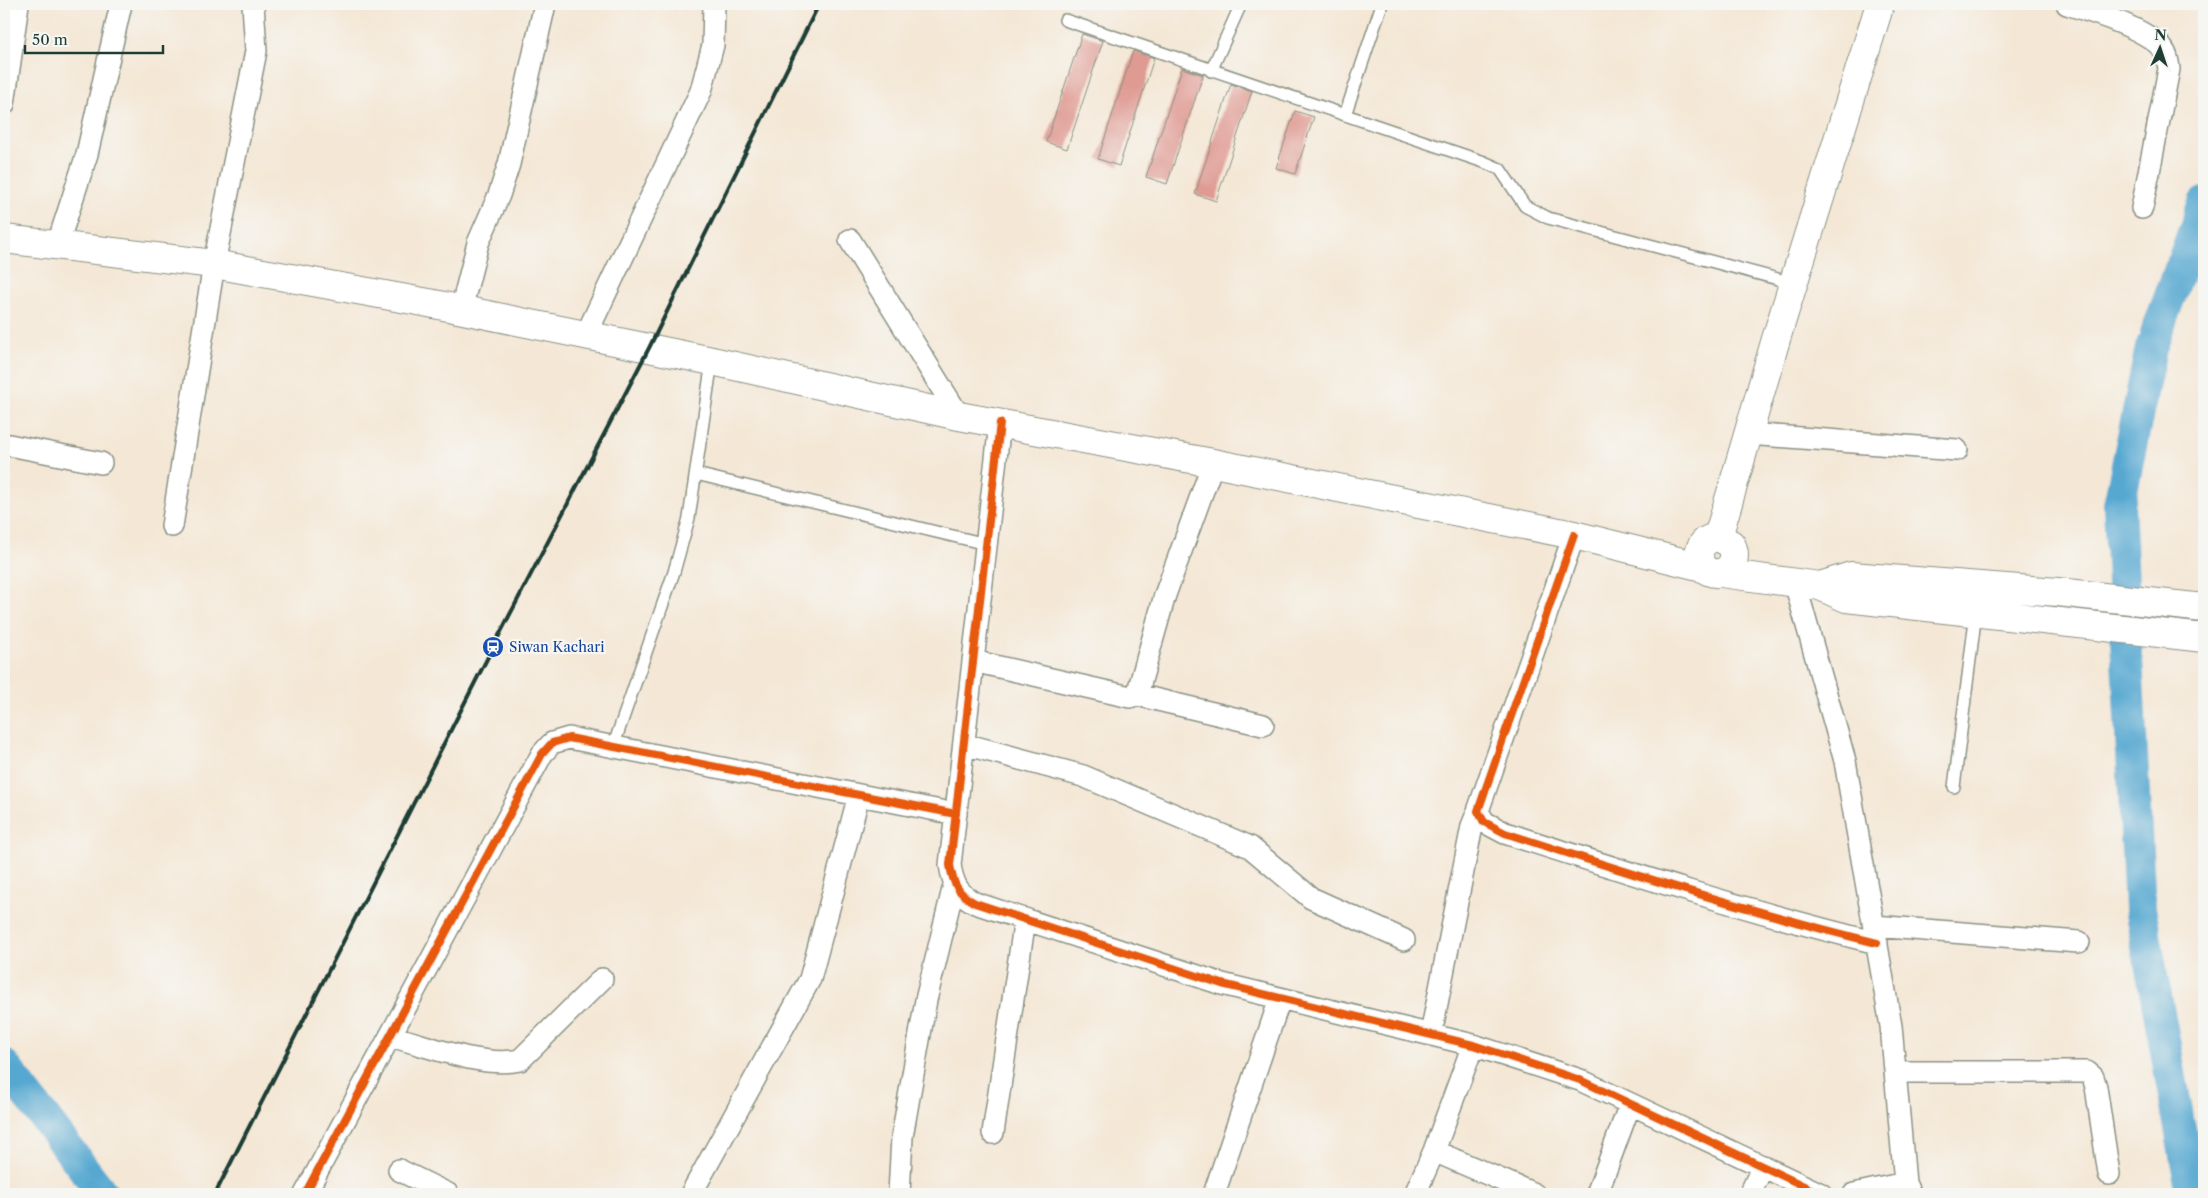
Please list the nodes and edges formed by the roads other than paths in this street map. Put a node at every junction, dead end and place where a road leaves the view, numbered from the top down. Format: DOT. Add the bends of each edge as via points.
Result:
graph roads {
  1 [pos="18,4"];
  2 [pos="121,4"];
  3 [pos="253,4"];
  4 [pos="545,4"];
  5 [pos="714,4"];
  6 [pos="1241,4"];
  7 [pos="1382,4"];
  8 [pos="1880,4"];
  9 [pos="2067,4"];
  10 [pos="1065,20"];
  11 [pos="1212,71"];
  12 [pos="4,104"];
  13 [pos="1345,115"];
  14 [pos="2142,208"];
  15 [pos="4,239"];
  16 [pos="850,240"];
  17 [pos="57,246"];
  18 [pos="214,264"];
  19 [pos="1793,283"];
  20 [pos="462,310"];
  21 [pos="586,335"];
  22 [pos="712,361"];
  23 [pos="959,416"];
  24 [pos="1000,423"];
  25 [pos="1748,434"];
  26 [pos="4,444"];
  27 [pos="1957,450"];
  28 [pos="102,463"];
  29 [pos="1213,463"];
  30 [pos="696,474"];
  31 [pos="172,526"];
  32 [pos="1574,536"];
  33 [pos="986,544"];
  34 [pos="1711,570"];
  35 [pos="1808,585"];
  36 [pos="2204,608"];
  37 [pos="1976,612"];
  38 [pos="2204,638"];
  39 [pos="973,661"];
  40 [pos="1137,695"];
  41 [pos="1263,725"];
  42 [pos="964,744"];
  43 [pos="613,747"];
  44 [pos="1954,788"];
  45 [pos="859,795"];
  46 [pos="1478,810"];
  47 [pos="956,814"];
  48 [pos="954,885"];
  49 [pos="1025,919"];
  50 [pos="1876,935"];
  51 [pos="1404,940"];
  52 [pos="2078,942"];
  53 [pos="602,979"];
  54 [pos="1280,999"];
  55 [pos="1431,1034"];
  56 [pos="390,1036"];
  57 [pos="1474,1045"];
  58 [pos="1895,1072"];
  59 [pos="1630,1104"];
  60 [pos="993,1133"];
  61 [pos="1434,1151"];
  62 [pos="1762,1166"];
  63 [pos="399,1170"];
  64 [pos="2109,1174"];
  65 [pos="1907,1188"];
  66 [pos="305,1194"];
  67 [pos="448,1194"];
  68 [pos="692,1194"];
  69 [pos="899,1194"];
  70 [pos="1214,1194"];
  71 [pos="1415,1194"];
  72 [pos="1534,1194"];
  73 [pos="1597,1194"];
  74 [pos="1750,1194"];
  75 [pos="1821,1194"];
  76 [pos="1854,1194"];
  1 -- 12 [label="street"];
  2 -- 17 [label="street" via="87,154"];
  3 -- 18 [label="street" via="256,51"];
  4 -- 20 [label="street" via="508,164 499,195 478,242"];
  5 -- 21 [label="street" via="713,45 701,91"];
  6 -- 11 [label="lane"];
  7 -- 13 [label="lane"];
  8 -- 19 [label="main road"];
  9 -- 14 [label="street" via="2120,22 2160,46 2168,60 2169,69"];
  10 -- 11 [label="lane"];
  11 -- 13 [label="lane"];
  13 -- 19 [label="lane" via="1500,169 1526,206 1548,218"];
  15 -- 17 [label="main road"];
  16 -- 23 [label="street"];
  17 -- 18 [label="main road"];
  18 -- 20 [label="main road"];
  18 -- 31 [label="street"];
  19 -- 25 [label="main road"];
  20 -- 21 [label="main road"];
  21 -- 22 [label="main road"];
  22 -- 23 [label="main road"];
  22 -- 30 [label="lane"];
  23 -- 24 [label="main road"];
  24 -- 29 [label="main road"];
  24 -- 33 [label="street"];
  25 -- 27 [label="street"];
  25 -- 34 [label="main road" via="1718,538 1706,540 1699,550 1698,555"];
  26 -- 28 [label="street"];
  29 -- 32 [label="main road"];
  29 -- 40 [label="street" via="1165,595"];
  30 -- 33 [label="lane"];
  30 -- 43 [label="lane" via="689,518 674,572"];
  32 -- 34 [label="main road"];
  32 -- 46 [label="street"];
  33 -- 39 [label="street"];
  34 -- 35 [label="main road"];
  35 -- 36 [label="main road" via="1850,576 2058,592"];
  35 -- 37 [label="main road" via="1846,598"];
  35 -- 50 [label="street" via="1845,761"];
  37 -- 38 [label="main road"];
  37 -- 44 [label="lane"];
  39 -- 40 [label="street" via="1130,697"];
  39 -- 42 [label="street"];
  40 -- 41 [label="street"];
  42 -- 47 [label="street"];
  42 -- 51 [label="street" via="1083,776 1241,844 1256,852 1321,904"];
  43 -- 45 [label="street"];
  43 -- 56 [label="street" via="569,738 552,743 542,754"];
  45 -- 47 [label="street"];
  45 -- 68 [label="street" via="810,979"];
  46 -- 50 [label="street" via="1484,822 1505,833 1776,918"];
  46 -- 55 [label="street" via="1472,826"];
  47 -- 48 [label="street" via="950,865"];
  48 -- 49 [label="street" via="975,903"];
  48 -- 69 [label="street" via="924,1010 902,1137"];
  49 -- 54 [label="street" via="1222,984"];
  49 -- 60 [label="street"];
  50 -- 52 [label="street"];
  50 -- 58 [label="street"];
  53 -- 56 [label="street" via="520,1060 485,1061"];
  54 -- 55 [label="street"];
  54 -- 70 [label="street"];
  55 -- 57 [label="street"];
  56 -- 66 [label="street"];
  57 -- 59 [label="street" via="1580,1080"];
  57 -- 61 [label="street"];
  58 -- 64 [label="street" via="2086,1072 2093,1077 2096,1087"];
  58 -- 65 [label="street"];
  59 -- 62 [label="street"];
  59 -- 73 [label="street"];
  61 -- 71 [label="street"];
  61 -- 72 [label="street"];
  62 -- 74 [label="street"];
  62 -- 75 [label="street"];
  63 -- 67 [label="street"];
  65 -- 76 [label="street"];
}
